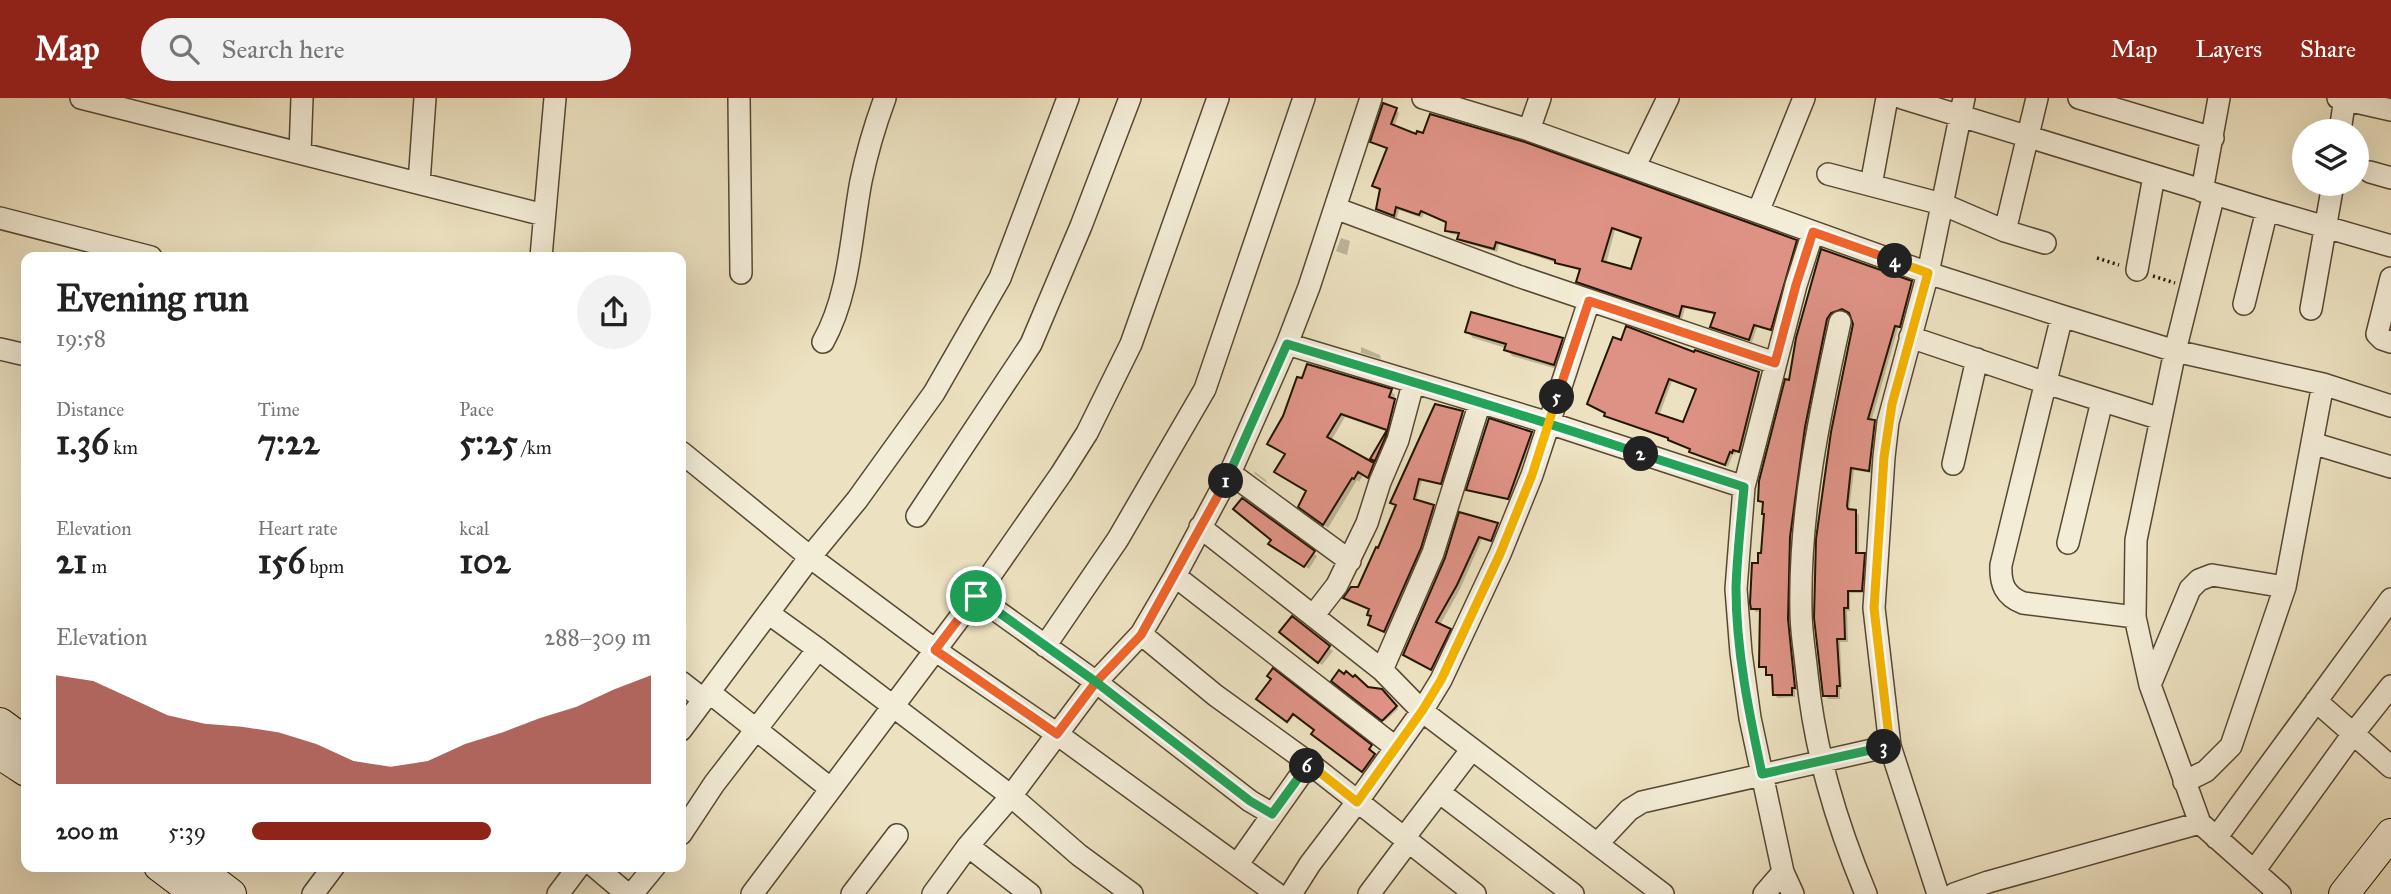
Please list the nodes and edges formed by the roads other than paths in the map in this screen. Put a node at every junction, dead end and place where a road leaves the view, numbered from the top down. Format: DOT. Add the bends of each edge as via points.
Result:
graph roads {
  1 [pos="81,98"];
  2 [pos="302,98"];
  3 [pos="425,98"];
  4 [pos="555,98"];
  5 [pos="739,98"];
  6 [pos="885,98"];
  7 [pos="1068,98"];
  8 [pos="1130,98"];
  9 [pos="1218,98"];
  10 [pos="1304,98"];
  11 [pos="1371,98"];
  12 [pos="1423,98"];
  13 [pos="1540,98"];
  14 [pos="1668,98"];
  15 [pos="1804,98"];
  16 [pos="1887,98"];
  17 [pos="1902,98"];
  18 [pos="2037,98"];
  19 [pos="2079,98"];
  20 [pos="2219,98"];
  21 [pos="2342,99"];
  22 [pos="1962,107"];
  23 [pos="2391,110"];
  24 [pos="2341,119"];
  25 [pos="1529,130"];
  26 [pos="2027,137"];
  27 [pos="2213,138"];
  28 [pos="300,153"];
  29 [pos="1635,166"];
  30 [pos="2370,172"];
  31 [pos="1828,174"];
  32 [pos="2154,176"];
  33 [pos="2391,178"];
  34 [pos="419,183"];
  35 [pos="1871,186"];
  36 [pos="2208,192"];
  37 [pos="2331,196"];
  38 [pos="1942,204"];
  39 [pos="1335,208"];
  40 [pos="2267,210"];
  41 [pos="1758,212"];
  42 [pos="544,215"];
  43 [pos="0,218"];
  44 [pos="2326,227"];
  45 [pos="2005,231"];
  46 [pos="1813,232"];
  47 [pos="2045,243"];
  48 [pos="2391,246"];
  49 [pos="132,252"];
  50 [pos="541,252"];
  51 [pos="2137,270"];
  52 [pos="741,273"];
  53 [pos="1928,273"];
  54 [pos="2391,278"];
  55 [pos="1589,301"];
  56 [pos="2244,304"];
  57 [pos="2311,309"];
  58 [pos="2062,316"];
  59 [pos="1840,322"];
  60 [pos="1910,337"];
  61 [pos="823,342"];
  62 [pos="2391,342"];
  63 [pos="1287,344"];
  64 [pos="0,349"];
  65 [pos="2175,351"];
  66 [pos="21,354"];
  67 [pos="1977,359"];
  68 [pos="1775,363"];
  69 [pos="2046,383"];
  70 [pos="1413,384"];
  71 [pos="2323,384"];
  72 [pos="2102,401"];
  73 [pos="1480,402"];
  74 [pos="2391,405"];
  75 [pos="2161,419"];
  76 [pos="1549,423"];
  77 [pos="2312,443"];
  78 [pos="686,456"];
  79 [pos="1952,464"];
  80 [pos="2391,467"];
  81 [pos="1230,473"];
  82 [pos="1744,487"];
  83 [pos="916,516"];
  84 [pos="1200,527"];
  85 [pos="2068,543"];
  86 [pos="810,557"];
  87 [pos="1350,561"];
  88 [pos="1175,576"];
  89 [pos="2285,587"];
  90 [pos="976,596"];
  91 [pos="2391,599"];
  92 [pos="768,613"];
  93 [pos="1314,616"];
  94 [pos="2135,617"];
  95 [pos="1141,635"];
  96 [pos="1045,646"];
  97 [pos="818,649"];
  98 [pos="935,650"];
  99 [pos="1382,670"];
  100 [pos="1096,682"];
  101 [pos="686,685"];
  102 [pos="2150,685"];
  103 [pos="2391,686"];
  104 [pos="706,696"];
  105 [pos="2316,701"];
  106 [pos="893,706"];
  107 [pos="1422,711"];
  108 [pos="0,723"];
  109 [pos="686,723"];
  110 [pos="756,729"];
  111 [pos="1057,734"];
  112 [pos="2353,734"];
  113 [pos="21,738"];
  114 [pos="1890,746"];
  115 [pos="1395,747"];
  116 [pos="1472,749"];
  117 [pos="0,754"];
  118 [pos="1820,761"];
  119 [pos="1308,763"];
  120 [pos="2391,767"];
  121 [pos="21,768"];
  122 [pos="1762,774"];
  123 [pos="2185,782"];
  124 [pos="831,789"];
  125 [pos="1439,792"];
  126 [pos="1011,796"];
  127 [pos="1357,802"];
  128 [pos="1272,814"];
  129 [pos="686,826"];
  130 [pos="2208,831"];
  131 [pos="2391,834"];
  132 [pos="897,835"];
  133 [pos="1406,840"];
  134 [pos="1597,844"];
  135 [pos="968,846"];
  136 [pos="1237,865"];
  137 [pos="2254,871"];
  138 [pos="167,872"];
  139 [pos="202,872"];
  140 [pos="330,872"];
  141 [pos="574,872"];
  142 [pos="602,872"];
  143 [pos="650,872"];
  144 [pos="1783,872"];
  145 [pos="1371,893"];
  146 [pos="196,894"];
  147 [pos="231,894"];
  148 [pos="313,894"];
  149 [pos="558,894"];
  150 [pos="630,894"];
  151 [pos="752,894"];
  152 [pos="852,894"];
  153 [pos="933,894"];
  154 [pos="1030,894"];
  155 [pos="1132,894"];
  156 [pos="1277,894"];
  157 [pos="1291,894"];
  158 [pos="1475,894"];
  159 [pos="1573,894"];
  160 [pos="1663,894"];
  161 [pos="1763,894"];
  162 [pos="1793,894"];
  163 [pos="1866,894"];
  164 [pos="1938,894"];
  165 [pos="1954,894"];
  166 [pos="2280,894"];
  167 [pos="2344,894"];
  1 -- 28 [label="street"];
  2 -- 28 [label="street"];
  3 -- 34 [label="street"];
  4 -- 42 [label="street"];
  5 -- 52 [label="street"];
  6 -- 61 [label="street" via="872,134 836,316"];
  7 -- 86 [label="street" via="1000,278 934,393"];
  8 -- 83 [label="street" via="1031,344"];
  9 -- 90 [label="street" via="1148,299 1110,389 1062,474"];
  10 -- 96 [label="street" via="1205,389 1118,539"];
  11 -- 39 [label="street"];
  12 -- 25 [label="street"];
  13 -- 25 [label="street"];
  14 -- 29 [label="street"];
  15 -- 41 [label="street"];
  16 -- 35 [label="street"];
  17 -- 22 [label="street"];
  18 -- 26 [label="street"];
  19 -- 27 [label="street"];
  20 -- 27 [label="street"];
  21 -- 23 [label="street"];
  21 -- 24 [label="street"];
  22 -- 26 [label="street"];
  22 -- 38 [label="street"];
  25 -- 29 [label="street"];
  26 -- 32 [label="street"];
  26 -- 45 [label="street"];
  27 -- 36 [label="street"];
  28 -- 34 [label="street"];
  29 -- 41 [label="street"];
  30 -- 33 [label="street"];
  31 -- 35 [label="street"];
  32 -- 36 [label="street"];
  32 -- 51 [label="street"];
  34 -- 42 [label="street"];
  35 -- 38 [label="street"];
  36 -- 40 [label="street"];
  36 -- 65 [label="street"];
  37 -- 44 [label="street"];
  38 -- 45 [label="street"];
  38 -- 53 [label="street"];
  39 -- 55 [label="street"];
  39 -- 63 [label="street"];
  40 -- 44 [label="street"];
  40 -- 56 [label="street"];
  41 -- 46 [label="street"];
  42 -- 50 [label="street"];
  43 -- 49 [label="street"];
  44 -- 48 [label="street"];
  44 -- 57 [label="street"];
  45 -- 47 [label="street"];
  46 -- 53 [label="street"];
  46 -- 68 [label="street" via="1800,303"];
  53 -- 58 [label="street"];
  53 -- 60 [label="street"];
  54 -- 62 [label="street" via="2377,334"];
  55 -- 68 [label="street"];
  55 -- 76 [label="street"];
  58 -- 65 [label="street"];
  58 -- 69 [label="street"];
  59 -- 118 [label="street" via="1815,438 1802,555 1803,641"];
  60 -- 67 [label="street"];
  60 -- 114 [label="street" via="1885,441 1874,608"];
  63 -- 70 [label="street"];
  63 -- 81 [label="street"];
  64 -- 66 [label="street"];
  65 -- 71 [label="street"];
  65 -- 75 [label="street"];
  67 -- 69 [label="street"];
  67 -- 79 [label="street"];
  68 -- 82 [label="street"];
  69 -- 72 [label="street"];
  69 -- 94 [label="street" via="2001,565 2003,587 2023,603"];
  70 -- 73 [label="street"];
  70 -- 87 [label="street" via="1398,440"];
  71 -- 74 [label="street"];
  71 -- 77 [label="street"];
  72 -- 75 [label="street"];
  72 -- 85 [label="street"];
  73 -- 76 [label="street"];
  73 -- 99 [label="street" via="1433,552"];
  75 -- 94 [label="street" via="2136,540"];
  76 -- 82 [label="street"];
  76 -- 107 [label="street" via="1500,554"];
  77 -- 80 [label="street"];
  77 -- 89 [label="street"];
  78 -- 86 [label="street"];
  81 -- 84 [label="street"];
  81 -- 87 [label="street"];
  82 -- 122 [label="street" via="1736,589 1750,718"];
  84 -- 88 [label="street"];
  84 -- 93 [label="street"];
  86 -- 92 [label="street"];
  86 -- 98 [label="street"];
  87 -- 93 [label="street"];
  88 -- 95 [label="street"];
  88 -- 115 [label="street"];
  89 -- 102 [label="street" via="2212,575 2199,580 2190,589"];
  89 -- 123 [label="street" via="2231,746 2206,771"];
  90 -- 96 [label="street"];
  90 -- 98 [label="street"];
  91 -- 105 [label="street"];
  92 -- 97 [label="street"];
  92 -- 104 [label="street"];
  93 -- 99 [label="street"];
  94 -- 102 [label="street"];
  95 -- 100 [label="street"];
  95 -- 119 [label="street"];
  96 -- 100 [label="street"];
  97 -- 106 [label="street"];
  97 -- 110 [label="street"];
  98 -- 106 [label="street"];
  98 -- 111 [label="street"];
  99 -- 107 [label="street"];
  100 -- 111 [label="street"];
  100 -- 128 [label="street" via="1178,748"];
  101 -- 104 [label="street"];
  102 -- 123 [label="street"];
  103 -- 112 [label="street"];
  104 -- 109 [label="street"];
  104 -- 110 [label="street"];
  105 -- 112 [label="street"];
  105 -- 130 [label="street"];
  106 -- 124 [label="street"];
  106 -- 126 [label="street"];
  107 -- 115 [label="street"];
  107 -- 116 [label="street"];
  108 -- 113 [label="street"];
  110 -- 124 [label="street"];
  110 -- 129 [label="street"];
  111 -- 126 [label="street"];
  111 -- 136 [label="street"];
  112 -- 120 [label="street"];
  112 -- 137 [label="street"];
  114 -- 118 [label="street"];
  114 -- 164 [label="street"];
  115 -- 127 [label="street"];
  116 -- 125 [label="street"];
  116 -- 134 [label="street"];
  117 -- 121 [label="street"];
  118 -- 122 [label="street"];
  118 -- 163 [label="street"];
  119 -- 127 [label="street"];
  119 -- 128 [label="street"];
  122 -- 134 [label="street" via="1642,802"];
  122 -- 144 [label="street"];
  123 -- 130 [label="street"];
  124 -- 151 [label="street"];
  125 -- 133 [label="street"];
  125 -- 159 [label="street"];
  126 -- 135 [label="street"];
  126 -- 155 [label="street"];
  127 -- 133 [label="street"];
  127 -- 157 [label="street"];
  128 -- 136 [label="street"];
  130 -- 137 [label="street"];
  130 -- 165 [label="street"];
  131 -- 167 [label="street"];
  132 -- 152 [label="street"];
  133 -- 145 [label="street"];
  133 -- 158 [label="street"];
  134 -- 160 [label="street"];
  135 -- 153 [label="street"];
  135 -- 154 [label="street"];
  136 -- 156 [label="street"];
  137 -- 166 [label="street"];
  138 -- 146 [label="street"];
  139 -- 147 [label="street"];
  140 -- 148 [label="street"];
  141 -- 149 [label="street"];
  142 -- 150 [label="street"];
  143 -- 150 [label="street"];
  144 -- 161 [label="street"];
  144 -- 162 [label="street"];
}
